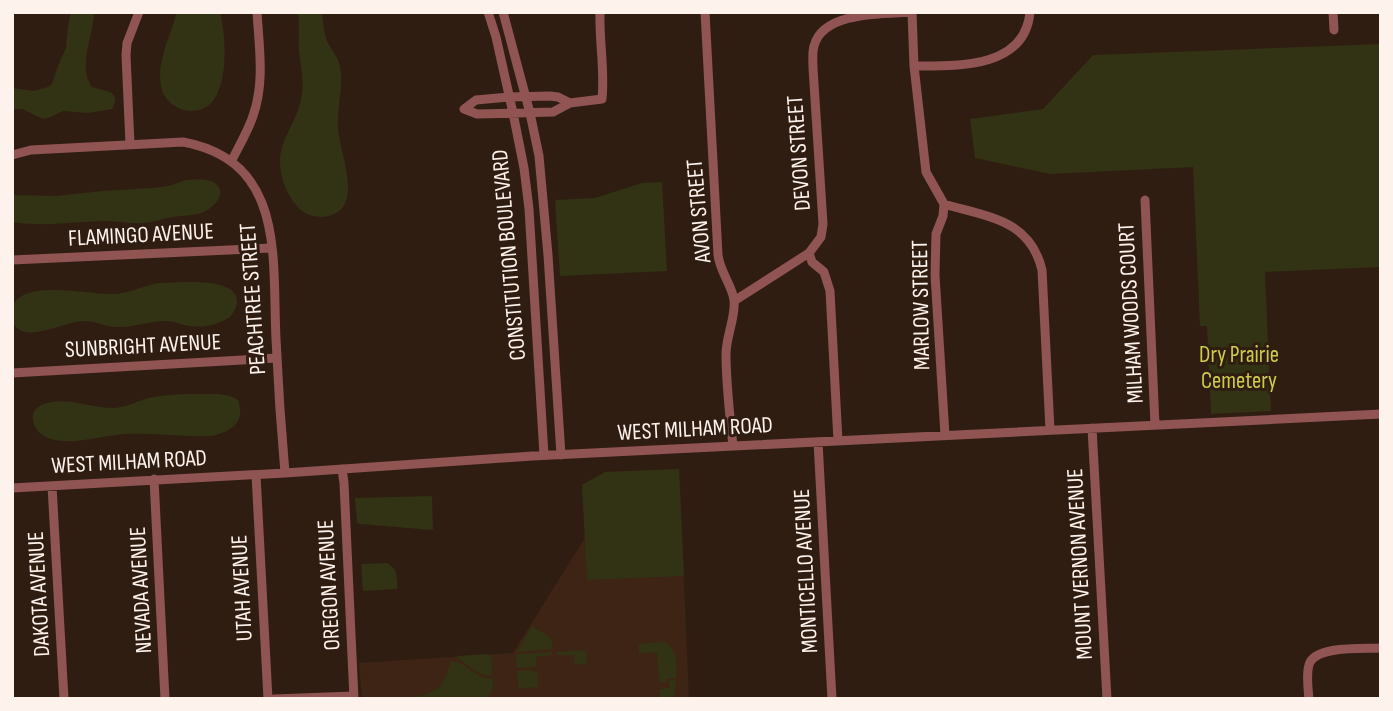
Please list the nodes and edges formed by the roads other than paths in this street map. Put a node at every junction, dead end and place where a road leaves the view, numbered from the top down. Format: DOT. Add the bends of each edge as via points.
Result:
graph roads {
  1 [pos="139,12"];
  2 [pos="257,12"];
  3 [pos="488,12"];
  4 [pos="503,12"];
  5 [pos="600,12"];
  6 [pos="705,12"];
  7 [pos="912,12"];
  8 [pos="1030,12"];
  9 [pos="1333,12"];
  10 [pos="1334,30"];
  11 [pos="914,66"];
  12 [pos="526,96"];
  13 [pos="509,97"];
  14 [pos="570,103"];
  15 [pos="513,113"];
  16 [pos="530,113"];
  17 [pos="130,144"];
  18 [pos="12,155"];
  19 [pos="232,160"];
  20 [pos="1145,200"];
  21 [pos="944,204"];
  22 [pos="272,248"];
  23 [pos="809,254"];
  24 [pos="12,261"];
  25 [pos="734,301"];
  26 [pos="277,358"];
  27 [pos="12,373"];
  28 [pos="1381,414"];
  29 [pos="1155,425"];
  30 [pos="1092,428"];
  31 [pos="1050,430"];
  32 [pos="945,435"];
  33 [pos="838,441"];
  34 [pos="818,442"];
  35 [pos="733,446"];
  36 [pos="544,455"];
  37 [pos="561,455"];
  38 [pos="342,469"];
  39 [pos="285,473"];
  40 [pos="256,475"];
  41 [pos="154,480"];
  42 [pos="52,486"];
  43 [pos="12,488"];
  44 [pos="1381,648"];
  45 [pos="354,697"];
  46 [pos="64,699"];
  47 [pos="165,699"];
  48 [pos="268,699"];
  49 [pos="274,699"];
  50 [pos="832,699"];
  51 [pos="1107,699"];
  52 [pos="1309,699"];
  1 -- 17 [label="street" via="126,55"];
  2 -- 19 [label="street" via="261,75 257,103"];
  3 -- 13 [label="street, CONSTITUTION BOULEVARD"];
  4 -- 12 [label="street, CONSTITUTION BOULEVARD"];
  5 -- 14 [label="street" via="602,99"];
  6 -- 25 [label="street, AVON STREET" via="719,266"];
  7 -- 11 [label="street"];
  7 -- 23 [label="street, DEVON STREET" via="852,16 817,38 813,68 823,224"];
  8 -- 11 [label="street" via="1025,33 1009,50 987,61"];
  9 -- 10 [label="street"];
  11 -- 21 [label="street" via="926,172"];
  12 -- 13 [label="street"];
  12 -- 14 [label="street" via="558,97"];
  12 -- 16 [label="street, CONSTITUTION BOULEVARD"];
  13 -- 15 [label="street, CONSTITUTION BOULEVARD"];
  13 -- 15 [label="street" via="476,100 464,109 477,114"];
  14 -- 16 [label="street" via="553,112"];
  15 -- 16 [label="street"];
  15 -- 36 [label="street, CONSTITUTION BOULEVARD" via="529,209"];
  16 -- 37 [label="street, CONSTITUTION BOULEVARD" via="548,256"];
  17 -- 18 [label="street"];
  17 -- 19 [label="street" via="183,142 202,145"];
  19 -- 22 [label="street, PEACHTREE STREET" via="263,203"];
  20 -- 29 [label="street, MILHAM WOODS COURT"];
  21 -- 31 [label="street" via="1013,227 1038,256"];
  21 -- 32 [label="street, MARLOW STREET" via="936,234 935,275"];
  22 -- 24 [label="street, FLAMINGO AVENUE"];
  22 -- 26 [label="street, PEACHTREE STREET"];
  23 -- 25 [label="street"];
  23 -- 33 [label="street" via="824,272 830,291"];
  25 -- 35 [label="street" via="726,353"];
  26 -- 27 [label="street, SUNBRIGHT AVENUE"];
  26 -- 39 [label="street, PEACHTREE STREET"];
  28 -- 29 [label="street, WEST MILHAM ROAD"];
  29 -- 30 [label="street, WEST MILHAM ROAD"];
  30 -- 31 [label="street, WEST MILHAM ROAD"];
  30 -- 51 [label="street, MOUNT VERNON AVENUE"];
  31 -- 32 [label="street, WEST MILHAM ROAD"];
  32 -- 33 [label="street, WEST MILHAM ROAD"];
  33 -- 34 [label="street, WEST MILHAM ROAD"];
  34 -- 35 [label="street, WEST MILHAM ROAD"];
  34 -- 50 [label="street, MONTICELLO AVENUE"];
  35 -- 37 [label="street, WEST MILHAM ROAD"];
  36 -- 37 [label="street, WEST MILHAM ROAD"];
  36 -- 38 [label="street, WEST MILHAM ROAD"];
  38 -- 39 [label="street, WEST MILHAM ROAD"];
  38 -- 45 [label="street, OREGON AVENUE"];
  39 -- 40 [label="street, WEST MILHAM ROAD"];
  40 -- 41 [label="street, WEST MILHAM ROAD"];
  40 -- 48 [label="street, UTAH AVENUE"];
  41 -- 42 [label="street, WEST MILHAM ROAD"];
  41 -- 47 [label="street, NEVADA AVENUE"];
  42 -- 43 [label="street, WEST MILHAM ROAD"];
  42 -- 46 [label="street, DAKOTA AVENUE"];
  44 -- 52 [label="street" via="1331,651 1313,658"];
  45 -- 49 [label="street"];
}
